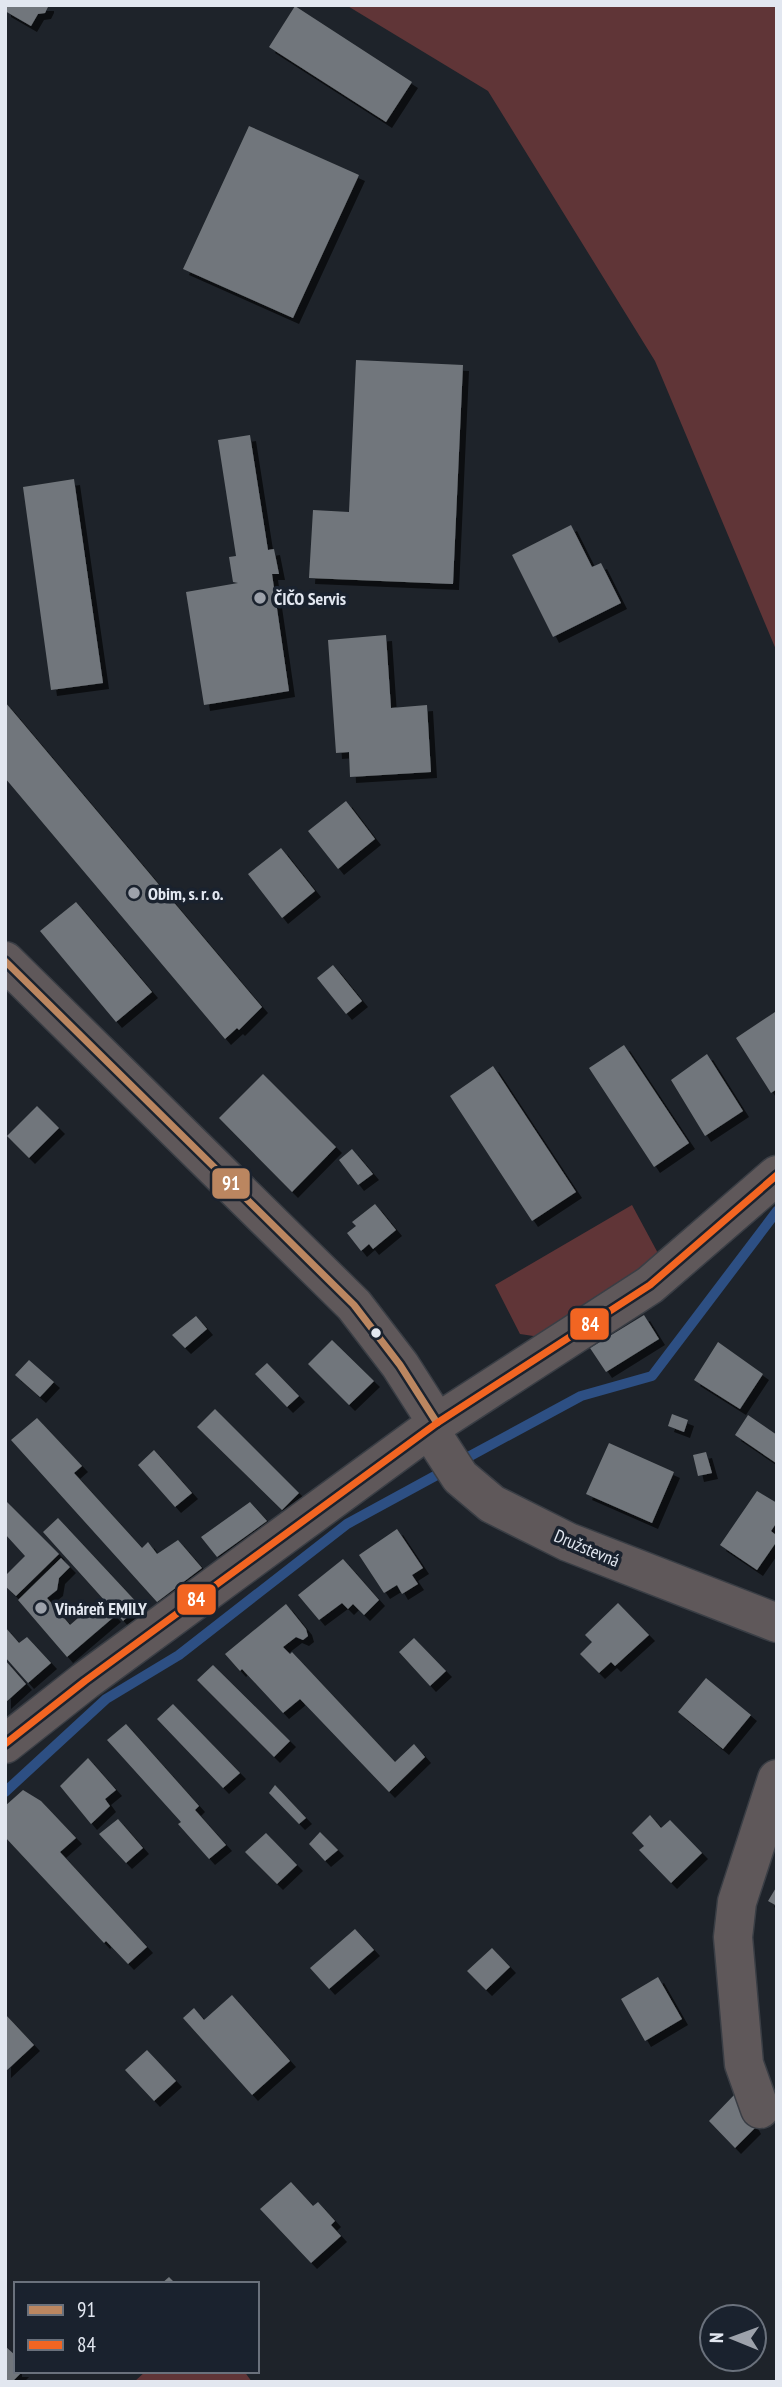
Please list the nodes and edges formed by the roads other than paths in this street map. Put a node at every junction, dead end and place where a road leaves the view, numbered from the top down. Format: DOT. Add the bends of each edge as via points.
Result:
graph roads {
  1 [pos="5,961"];
  2 [pos="777,1175"];
  3 [pos="443,1446"];
  4 [pos="777,1623"];
  5 [pos="5,1744"];
  6 [pos="777,1779"];
  7 [pos="760,2109"];
  1 -- 3 [label="street, Družstevná" via="354,1305 400,1365"];
  2 -- 3 [label="street" via="650,1284"];
  3 -- 4 [label="street, Družstevná" via="492,1504 568,1542"];
  3 -- 5 [label="street" via="85,1681"];
  6 -- 7 [label="street" via="737,1902 733,1937 744,2064"];
}
